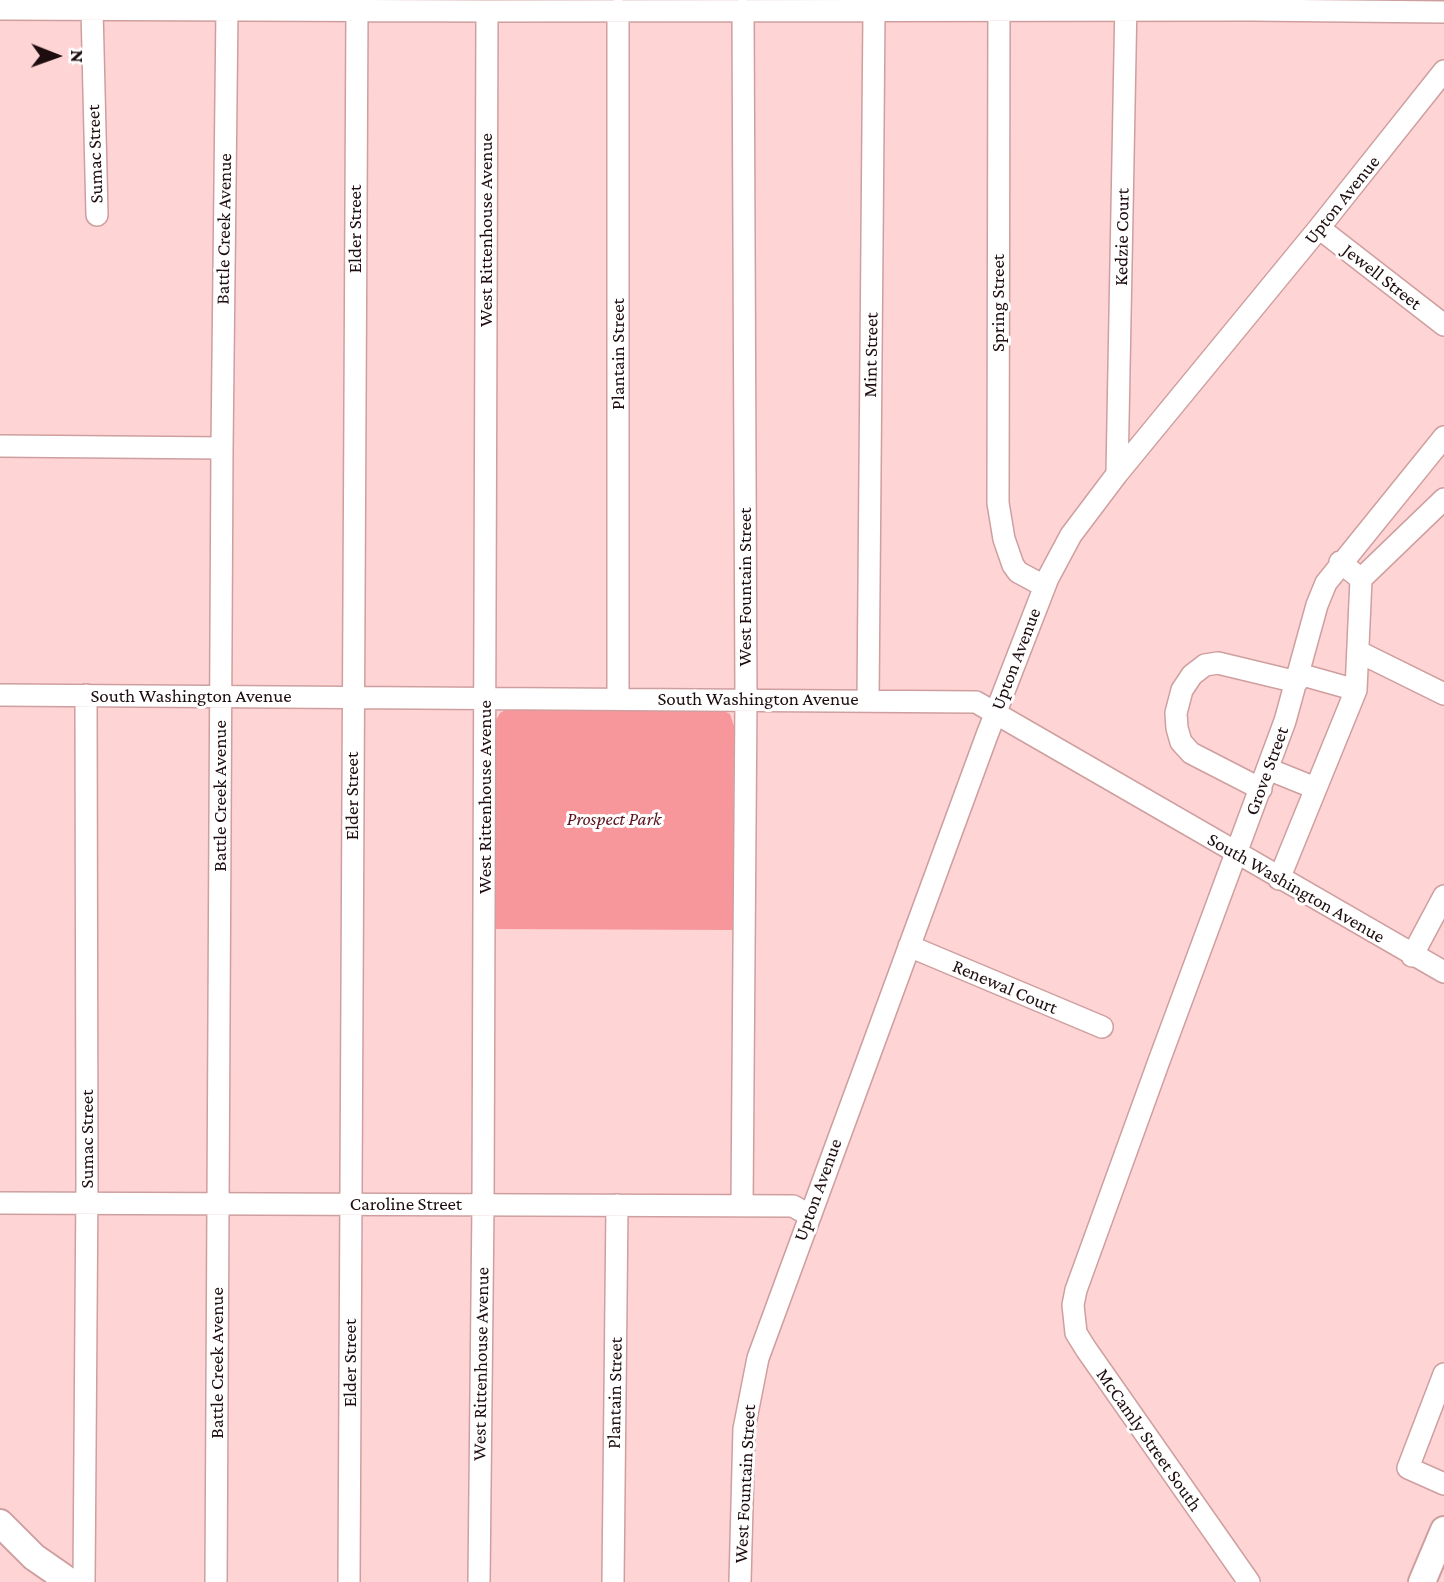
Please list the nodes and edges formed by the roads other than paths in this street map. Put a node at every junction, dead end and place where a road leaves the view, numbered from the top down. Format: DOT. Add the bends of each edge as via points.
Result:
graph roads {
  1 [pos="181,5"];
  2 [pos="808,5"];
  3 [pos="1126,5"];
  4 [pos="1252,5"];
  5 [pos="365,6"];
  6 [pos="558,6"];
  7 [pos="999,6"];
  8 [pos="0,9"];
  9 [pos="92,9"];
  10 [pos="227,9"];
  11 [pos="618,10"];
  12 [pos="743,10"];
  13 [pos="487,11"];
  14 [pos="874,11"];
  15 [pos="1444,12"];
  16 [pos="1444,71"];
  17 [pos="97,215"];
  18 [pos="1319,228"];
  19 [pos="1444,325"];
  20 [pos="1444,436"];
  21 [pos="0,446"];
  22 [pos="222,448"];
  23 [pos="1117,474"];
  24 [pos="1444,499"];
  25 [pos="1340,562"];
  26 [pos="1361,579"];
  27 [pos="1044,586"];
  28 [pos="1359,652"];
  29 [pos="1298,678"];
  30 [pos="1356,690"];
  31 [pos="1444,694"];
  32 [pos="0,695"];
  33 [pos="86,695"];
  34 [pos="221,696"];
  35 [pos="352,697"];
  36 [pos="485,698"];
  37 [pos="618,698"];
  38 [pos="746,699"];
  39 [pos="868,700"];
  40 [pos="995,713"];
  41 [pos="1265,779"];
  42 [pos="1315,788"];
  43 [pos="1237,854"];
  44 [pos="1279,879"];
  45 [pos="1443,891"];
  46 [pos="909,946"];
  47 [pos="1412,956"];
  48 [pos="1444,972"];
  49 [pos="1102,1027"];
  50 [pos="0,1203"];
  51 [pos="86,1203"];
  52 [pos="218,1204"];
  53 [pos="351,1204"];
  54 [pos="483,1205"];
  55 [pos="617,1205"];
  56 [pos="742,1205"];
  57 [pos="809,1215"];
  58 [pos="1076,1290"];
  59 [pos="762,1345"];
  60 [pos="1444,1374"];
  61 [pos="1444,1484"];
  62 [pos="0,1523"];
  63 [pos="1444,1530"];
  64 [pos="70,1582"];
  65 [pos="84,1582"];
  66 [pos="216,1582"];
  67 [pos="349,1582"];
  68 [pos="479,1582"];
  69 [pos="613,1582"];
  70 [pos="740,1582"];
  71 [pos="1249,1582"];
  72 [pos="1422,1582"];
  1 -- 9 [label="street"];
  1 -- 10 [label="street"];
  2 -- 12 [label="street"];
  2 -- 14 [label="street"];
  3 -- 4 [label="street"];
  3 -- 7 [label="street"];
  3 -- 23 [label="street, Kedzie Court"];
  4 -- 15 [label="street"];
  5 -- 10 [label="street"];
  5 -- 13 [label="street"];
  5 -- 35 [label="street, Elder Street"];
  6 -- 11 [label="street"];
  6 -- 13 [label="street"];
  7 -- 14 [label="street"];
  7 -- 27 [label="street, Spring Street" via="998,503 1013,565"];
  8 -- 9 [label="street"];
  9 -- 17 [label="street, Sumac Street"];
  10 -- 22 [label="street, Battle Creek Avenue"];
  11 -- 12 [label="street"];
  11 -- 37 [label="street, Plantain Street"];
  12 -- 38 [label="street, West Fountain Street"];
  13 -- 36 [label="street, West Rittenhouse Avenue"];
  14 -- 39 [label="street, Mint Street"];
  16 -- 18 [label="street, Upton Avenue"];
  18 -- 19 [label="street, Jewell Street"];
  18 -- 23 [label="street, Upton Avenue"];
  20 -- 25 [label="street, Grove Street"];
  21 -- 22 [label="street"];
  22 -- 34 [label="street, Battle Creek Avenue"];
  23 -- 27 [label="street, Upton Avenue" via="1071,535"];
  24 -- 26 [label="street"];
  25 -- 26 [label="street"];
  25 -- 29 [label="street, Grove Street" via="1317,605"];
  26 -- 28 [label="street"];
  27 -- 40 [label="street, Upton Avenue"];
  28 -- 30 [label="street"];
  28 -- 31 [label="street"];
  29 -- 30 [label="street"];
  29 -- 41 [label="street, Grove Street"];
  29 -- 41 [label="street" via="1205,664 1182,691 1177,728 1191,753"];
  30 -- 42 [label="street"];
  32 -- 33 [label="street, South Washington Avenue"];
  33 -- 34 [label="street, South Washington Avenue"];
  33 -- 51 [label="street, Sumac Street"];
  34 -- 35 [label="street, South Washington Avenue"];
  34 -- 52 [label="street, Battle Creek Avenue"];
  35 -- 36 [label="street, South Washington Avenue"];
  35 -- 53 [label="street, Elder Street"];
  36 -- 37 [label="street, South Washington Avenue"];
  36 -- 54 [label="street, West Rittenhouse Avenue"];
  37 -- 38 [label="street, South Washington Avenue"];
  38 -- 39 [label="street, South Washington Avenue"];
  38 -- 56 [label="street, West Fountain Street"];
  39 -- 40 [label="street, South Washington Avenue" via="976,702"];
  40 -- 43 [label="street, South Washington Avenue"];
  40 -- 46 [label="street, Upton Avenue"];
  41 -- 42 [label="street"];
  41 -- 43 [label="street, Grove Street"];
  42 -- 44 [label="street"];
  43 -- 44 [label="street, South Washington Avenue"];
  43 -- 58 [label="street, Grove Street"];
  44 -- 47 [label="street, South Washington Avenue"];
  45 -- 47 [label="street"];
  46 -- 49 [label="street, Renewal Court"];
  46 -- 57 [label="street, Upton Avenue"];
  47 -- 48 [label="street, South Washington Avenue"];
  50 -- 51 [label="street, Caroline Street"];
  51 -- 52 [label="street, Caroline Street"];
  51 -- 65 [label="street, Sumac Street"];
  52 -- 53 [label="street, Caroline Street"];
  52 -- 66 [label="street, Battle Creek Avenue"];
  53 -- 54 [label="street, Caroline Street"];
  53 -- 67 [label="street, Elder Street"];
  54 -- 55 [label="street, Caroline Street"];
  54 -- 68 [label="street, West Rittenhouse Avenue"];
  55 -- 56 [label="street, Caroline Street"];
  55 -- 69 [label="street, Plantain Street"];
  56 -- 57 [label="street, Caroline Street" via="793,1206"];
  57 -- 59 [label="street, Upton Avenue"];
  58 -- 71 [label="street, McCamly Street South" via="1076,1333"];
  59 -- 70 [label="street, West Fountain Street" via="744,1429"];
  60 -- 61 [label="street" via="1408,1468"];
  62 -- 64 [label="main road" via="34,1557"];
  63 -- 72 [label="main road"];
}
